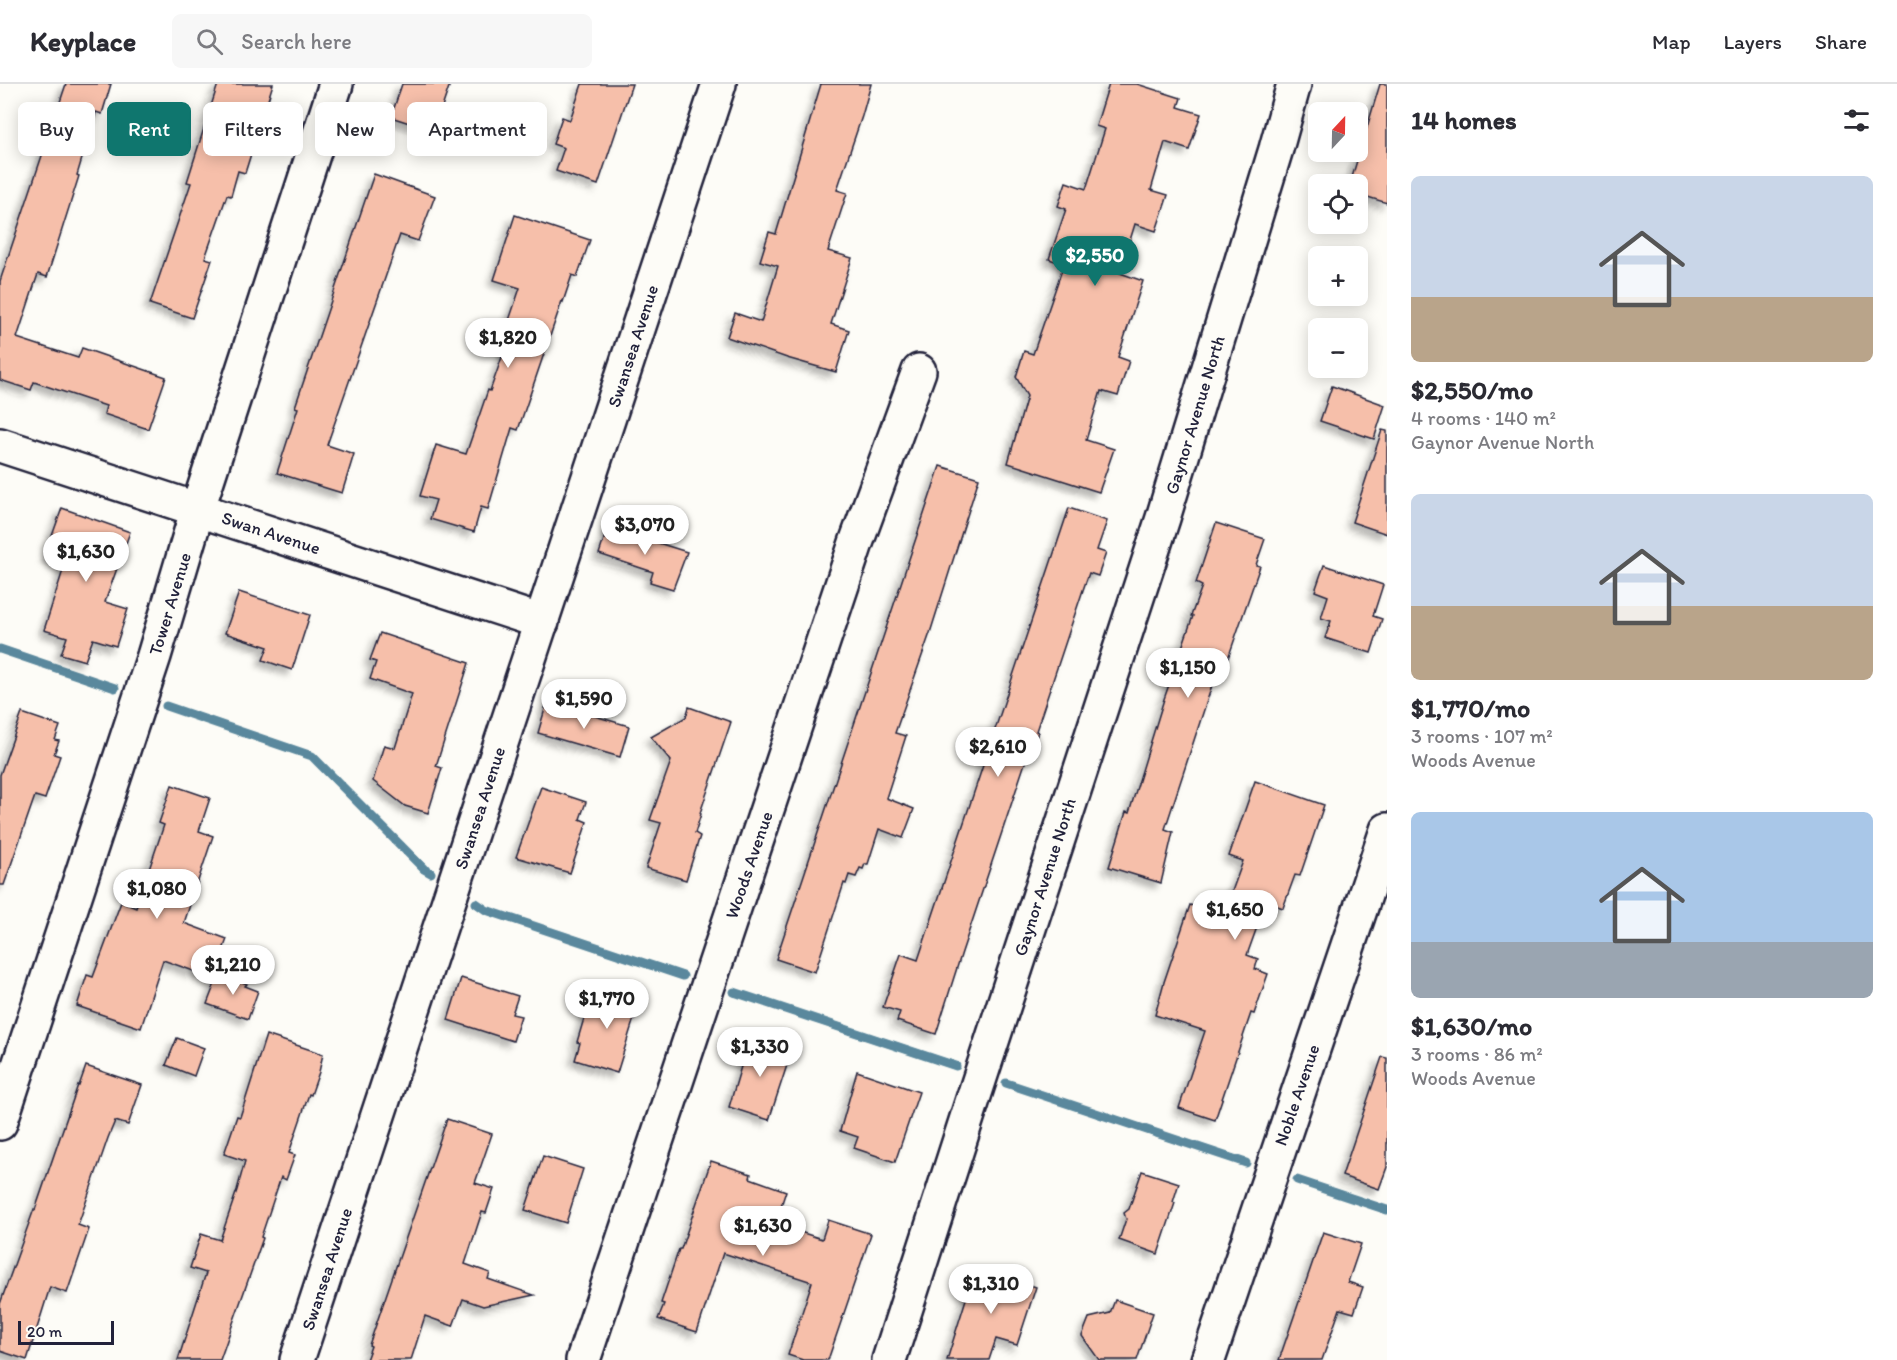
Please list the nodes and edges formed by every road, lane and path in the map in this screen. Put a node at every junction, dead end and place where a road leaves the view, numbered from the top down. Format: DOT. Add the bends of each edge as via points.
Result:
graph roads {
  1 [pos="336,84"];
  2 [pos="719,84"];
  3 [pos="1294,84"];
  4 [pos="920,371"];
  5 [pos="0,445"];
  6 [pos="198,508"];
  7 [pos="542,622"];
  8 [pos="1387,830"];
  9 [pos="0,1123"];
  10 [pos="297,1360"];
  11 [pos="582,1360"];
  12 [pos="890,1360"];
  13 [pos="1208,1360"];
  1 -- 6 [label="street, Tower Avenue"];
  2 -- 7 [label="street, Swansea Avenue"];
  3 -- 12 [label="street, Gaynor Avenue North" via="1163,518"];
  4 -- 11 [label="street, Woods Avenue" via="856,543"];
  5 -- 6 [label="street, Swan Avenue"];
  6 -- 7 [label="street, Swan Avenue"];
  6 -- 9 [label="street, Tower Avenue" via="154,656"];
  7 -- 10 [label="street, Swansea Avenue"];
  8 -- 13 [label="street, Noble Avenue"];
}
